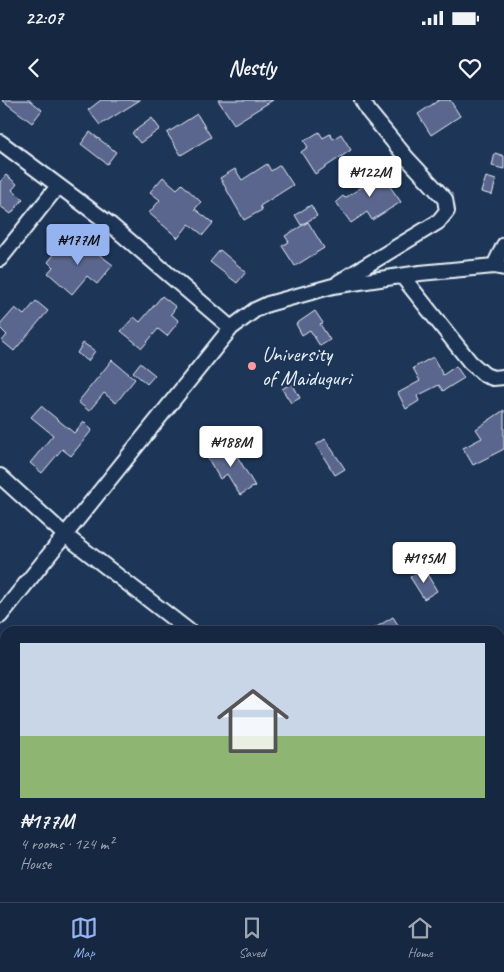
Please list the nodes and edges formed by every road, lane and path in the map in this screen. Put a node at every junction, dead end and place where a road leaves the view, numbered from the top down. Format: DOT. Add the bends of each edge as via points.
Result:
graph roads {
  1 [pos="362,100"];
  2 [pos="0,142"];
  3 [pos="58,186"];
  4 [pos="504,245"];
  5 [pos="0,258"];
  6 [pos="499,267"];
  7 [pos="402,276"];
  8 [pos="333,286"];
  9 [pos="231,328"];
  10 [pos="504,377"];
  11 [pos="0,476"];
  12 [pos="66,534"];
  13 [pos="0,616"];
  14 [pos="183,626"];
  1 -- 8 [label="street" via="406,158 446,199 447,211 438,222"];
  2 -- 3 [label="street"];
  3 -- 5 [label="street"];
  3 -- 9 [label="street" via="111,225"];
  4 -- 6 [label="street"];
  6 -- 7 [label="street"];
  7 -- 8 [label="street"];
  7 -- 10 [label="street" via="470,362 485,375"];
  8 -- 9 [label="street" via="268,304"];
  9 -- 12 [label="street"];
  11 -- 12 [label="street"];
  12 -- 13 [label="street"];
  12 -- 14 [label="street"];
}
